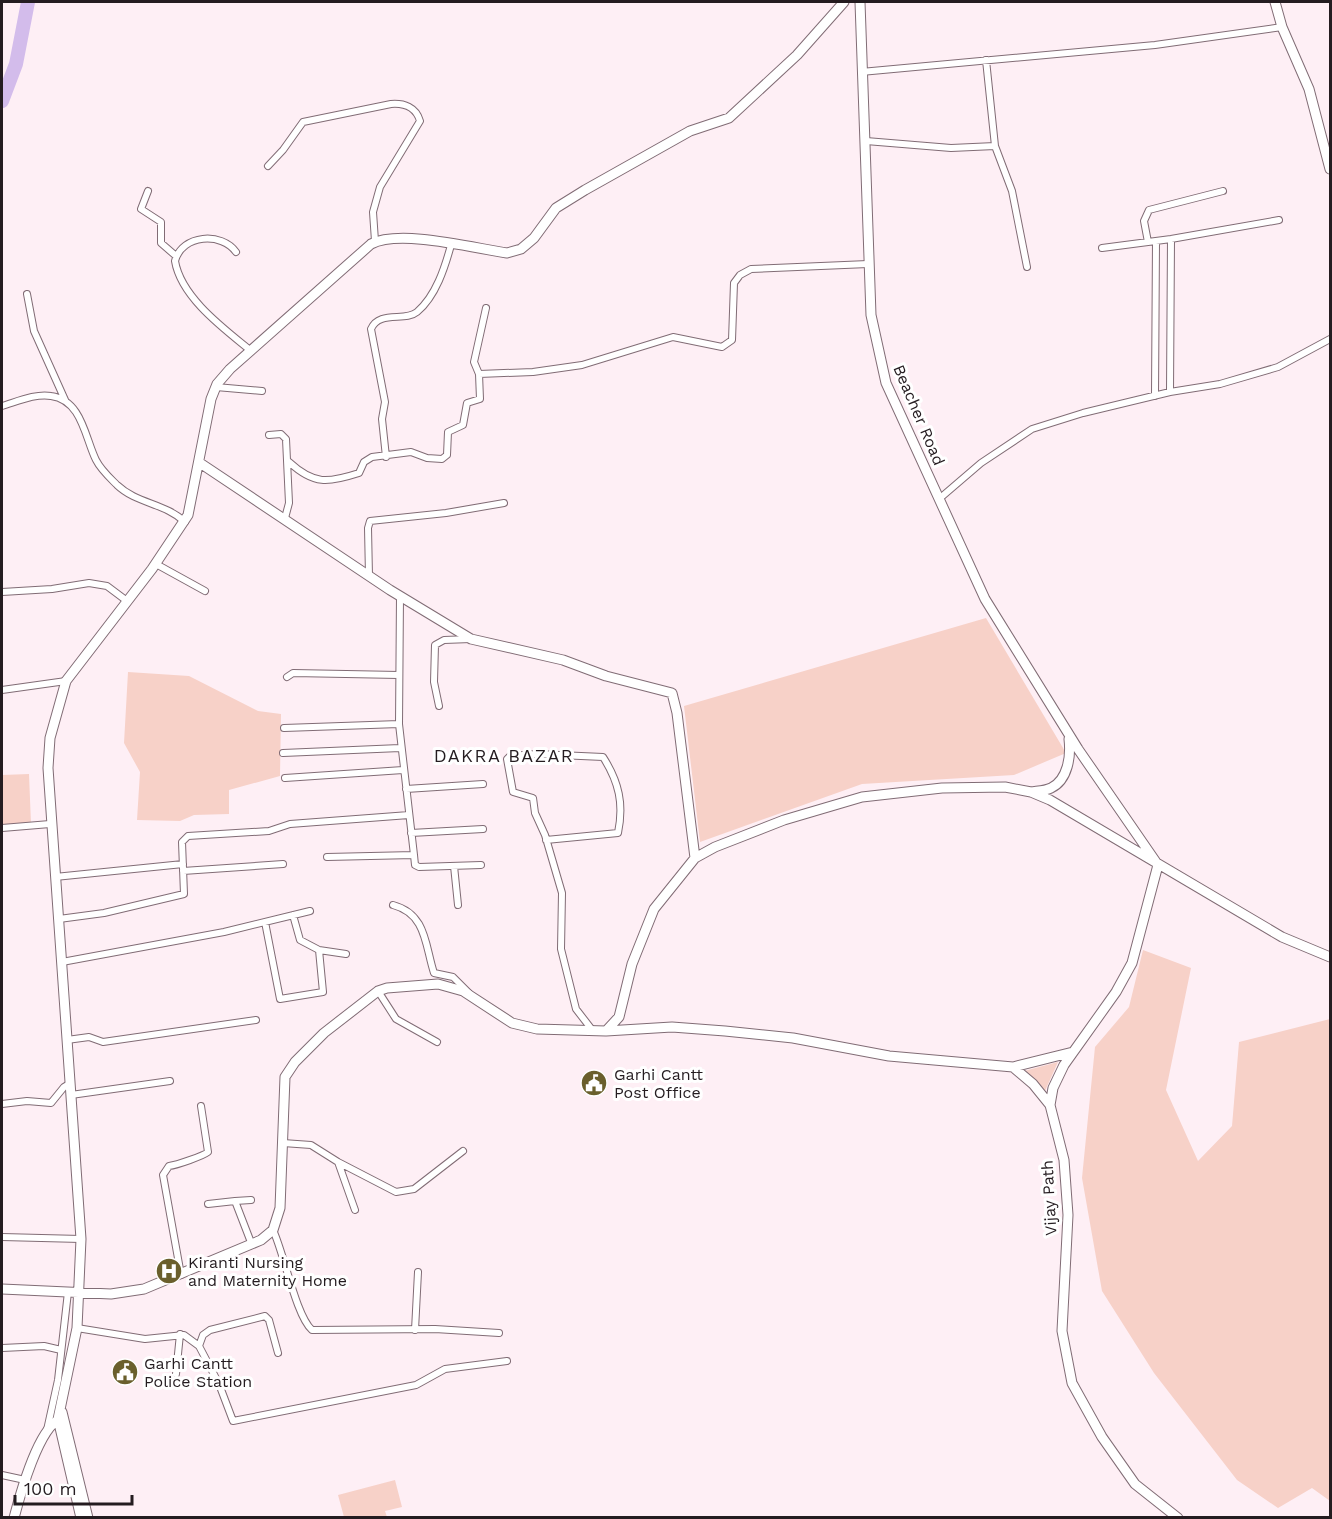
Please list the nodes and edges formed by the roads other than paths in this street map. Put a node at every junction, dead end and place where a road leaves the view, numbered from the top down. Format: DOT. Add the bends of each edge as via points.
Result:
graph roads {
  1 [pos="844,2"];
  2 [pos="860,2"];
  3 [pos="1275,2"];
  4 [pos="1282,27"];
  5 [pos="986,60"];
  6 [pos="861,72"];
  7 [pos="866,141"];
  8 [pos="995,146"];
  9 [pos="268,166"];
  10 [pos="1330,169"];
  11 [pos="148,191"];
  12 [pos="1222,191"];
  13 [pos="1279,220"];
  14 [pos="1171,239"];
  15 [pos="375,241"];
  16 [pos="1156,241"];
  17 [pos="1148,242"];
  18 [pos="452,244"];
  19 [pos="1102,248"];
  20 [pos="236,252"];
  21 [pos="176,256"];
  22 [pos="868,264"];
  23 [pos="1027,267"];
  24 [pos="27,294"];
  25 [pos="486,308"];
  26 [pos="1330,339"];
  27 [pos="250,350"];
  28 [pos="479,374"];
  29 [pos="216,387"];
  30 [pos="262,391"];
  31 [pos="1170,392"];
  32 [pos="1155,396"];
  33 [pos="65,400"];
  34 [pos="2,406"];
  35 [pos="269,435"];
  36 [pos="386,457"];
  37 [pos="200,462"];
  38 [pos="289,462"];
  39 [pos="939,499"];
  40 [pos="504,503"];
  41 [pos="285,518"];
  42 [pos="185,522"];
  43 [pos="156,564"];
  44 [pos="369,576"];
  45 [pos="205,591"];
  46 [pos="2,592"];
  47 [pos="400,596"];
  48 [pos="127,601"];
  49 [pos="471,639"];
  50 [pos="399,675"];
  51 [pos="287,677"];
  52 [pos="66,681"];
  53 [pos="2,690"];
  54 [pos="439,706"];
  55 [pos="399,724"];
  56 [pos="284,728"];
  57 [pos="1069,734"];
  58 [pos="400,747"];
  59 [pos="283,753"];
  60 [pos="403,770"];
  61 [pos="285,778"];
  62 [pos="483,784"];
  63 [pos="405,789"];
  64 [pos="1031,792"];
  65 [pos="409,815"];
  66 [pos="50,824"];
  67 [pos="2,828"];
  68 [pos="483,829"];
  69 [pos="411,833"];
  70 [pos="546,840"];
  71 [pos="414,855"];
  72 [pos="327,857"];
  73 [pos="695,858"];
  74 [pos="283,864"];
  75 [pos="482,865"];
  76 [pos="1158,865"];
  77 [pos="454,866"];
  78 [pos="183,867"];
  79 [pos="55,877"];
  80 [pos="393,905"];
  81 [pos="458,905"];
  82 [pos="310,911"];
  83 [pos="293,915"];
  84 [pos="59,919"];
  85 [pos="265,922"];
  86 [pos="319,950"];
  87 [pos="346,954"];
  88 [pos="1330,957"];
  89 [pos="62,962"];
  90 [pos="378,991"];
  91 [pos="471,996"];
  92 [pos="256,1020"];
  93 [pos="594,1031"];
  94 [pos="606,1031"];
  95 [pos="67,1040"];
  96 [pos="437,1042"];
  97 [pos="1073,1052"];
  98 [pos="1012,1067"];
  99 [pos="170,1081"];
  100 [pos="69,1084"];
  101 [pos="71,1095"];
  102 [pos="2,1104"];
  103 [pos="1050,1105"];
  104 [pos="201,1106"];
  105 [pos="283,1143"];
  106 [pos="463,1151"];
  107 [pos="338,1162"];
  108 [pos="250,1200"];
  109 [pos="235,1201"];
  110 [pos="208,1204"];
  111 [pos="355,1210"];
  112 [pos="273,1230"];
  113 [pos="2,1237"];
  114 [pos="81,1239"];
  115 [pos="252,1245"];
  116 [pos="418,1272"];
  117 [pos="181,1275"];
  118 [pos="2,1289"];
  119 [pos="68,1292"];
  120 [pos="80,1293"];
  121 [pos="77,1328"];
  122 [pos="415,1330"];
  123 [pos="499,1333"];
  124 [pos="180,1334"];
  125 [pos="199,1346"];
  126 [pos="2,1348"];
  127 [pos="62,1350"];
  128 [pos="278,1353"];
  129 [pos="507,1361"];
  130 [pos="176,1374"];
  131 [pos="61,1415"];
  132 [pos="47,1430"];
  133 [pos="2,1475"];
  134 [pos="25,1480"];
  135 [pos="14,1518"];
  136 [pos="81,1518"];
  137 [pos="88,1518"];
  138 [pos="1178,1518"];
  1 -- 18 [label="street" via="797,55 729,118 690,131 556,208 521,249 507,253"];
  2 -- 6 [label="street, Beacher Road"];
  3 -- 4 [label="street"];
  4 -- 5 [label="street" via="1155,45"];
  4 -- 10 [label="street" via="1309,89"];
  5 -- 6 [label="street"];
  5 -- 8 [label="street"];
  6 -- 7 [label="street, Beacher Road"];
  7 -- 8 [label="street" via="951,148"];
  7 -- 22 [label="street, Beacher Road"];
  8 -- 23 [label="street" via="1012,191"];
  9 -- 15 [label="street" via="303,122 391,104 409,106 420,121 380,187 373,212"];
  11 -- 21 [label="street" via="141,208 162,222 161,243"];
  12 -- 17 [label="street" via="1149,210 1144,221"];
  13 -- 14 [label="street"];
  14 -- 16 [label="street"];
  14 -- 31 [label="street"];
  15 -- 18 [label="street" via="404,238"];
  15 -- 27 [label="street"];
  16 -- 17 [label="street"];
  16 -- 32 [label="street"];
  17 -- 19 [label="street"];
  18 -- 36 [label="street" via="432,293 417,312 411,316 393,315 372,326 385,402 382,419"];
  20 -- 21 [label="street" via="220,239 200,238"];
  21 -- 27 [label="street" via="182,282 212,319"];
  22 -- 28 [label="street" via="751,269 740,275 734,283 732,340 722,347 673,337 582,365"];
  22 -- 39 [label="street, Beacher Road" via="871,315 886,383"];
  24 -- 33 [label="street" via="34,330"];
  25 -- 28 [label="street" via="474,362"];
  26 -- 31 [label="street" via="1278,367 1220,384"];
  27 -- 29 [label="street"];
  28 -- 36 [label="street" via="480,399 466,403 462,425 448,432 444,458 427,458 411,452"];
  29 -- 30 [label="street"];
  29 -- 37 [label="street"];
  31 -- 32 [label="street"];
  32 -- 39 [label="street" via="1032,429 981,463"];
  33 -- 34 [label="street" via="44,396"];
  33 -- 42 [label="street" via="82,422 100,468 133,498 167,508"];
  35 -- 38 [label="street" via="285,436"];
  36 -- 38 [label="street" via="367,459 359,473 326,481 306,476"];
  37 -- 41 [label="street"];
  37 -- 42 [label="street"];
  38 -- 41 [label="street"];
  39 -- 57 [label="street, Beacher Road" via="985,599"];
  40 -- 44 [label="street" via="370,521"];
  41 -- 44 [label="street"];
  42 -- 43 [label="street"];
  43 -- 45 [label="street"];
  43 -- 48 [label="street"];
  44 -- 47 [label="street"];
  46 -- 48 [label="street" via="89,583 107,586"];
  47 -- 49 [label="street"];
  47 -- 50 [label="street"];
  48 -- 52 [label="street"];
  49 -- 54 [label="street" via="444,640 435,645 434,682"];
  49 -- 73 [label="street" via="563,660 672,693"];
  50 -- 51 [label="street" via="293,673"];
  50 -- 55 [label="street"];
  52 -- 53 [label="street"];
  52 -- 66 [label="street" via="50,738"];
  55 -- 56 [label="street"];
  55 -- 58 [label="street"];
  57 -- 64 [label="street" via="1071,754 1059,782 1051,789"];
  57 -- 76 [label="street, Beacher Road"];
  58 -- 59 [label="street"];
  58 -- 60 [label="street"];
  60 -- 61 [label="street"];
  60 -- 63 [label="street"];
  62 -- 63 [label="street"];
  63 -- 65 [label="street"];
  64 -- 73 [label="street" via="1005,787 942,788 862,797 784,820"];
  64 -- 76 [label="street"];
  65 -- 69 [label="street"];
  65 -- 78 [label="street" via="191,836 182,842"];
  66 -- 67 [label="street"];
  66 -- 79 [label="street"];
  68 -- 69 [label="street"];
  69 -- 71 [label="street"];
  70 -- 70 [label="street" via="533,798 513,792 508,757 603,757 620,793 618,833"];
  70 -- 93 [label="street" via="562,893 561,949 576,1009"];
  71 -- 72 [label="street"];
  71 -- 77 [label="street" via="419,867"];
  73 -- 94 [label="street" via="654,909 632,964 619,1017"];
  74 -- 78 [label="street"];
  75 -- 77 [label="street"];
  76 -- 88 [label="street" via="1282,936"];
  76 -- 97 [label="street" via="1132,963"];
  77 -- 81 [label="street"];
  78 -- 79 [label="street"];
  78 -- 84 [label="street" via="185,889 180,896"];
  79 -- 84 [label="street"];
  80 -- 91 [label="street" via="410,912 420,923 434,973 453,976"];
  82 -- 83 [label="street"];
  83 -- 85 [label="street"];
  83 -- 86 [label="street" via="300,940"];
  84 -- 89 [label="street"];
  85 -- 86 [label="street" via="280,999 323,992"];
  85 -- 89 [label="street"];
  86 -- 87 [label="street"];
  89 -- 95 [label="street"];
  90 -- 91 [label="street" via="438,984"];
  90 -- 96 [label="street" via="396,1019"];
  90 -- 105 [label="street" via="324,1033 289,1069 285,1077"];
  91 -- 93 [label="street" via="512,1023 537,1029"];
  92 -- 95 [label="street" via="103,1042 89,1037"];
  93 -- 94 [label="street"];
  94 -- 98 [label="street" via="672,1027 725,1030 889,1056"];
  95 -- 100 [label="street"];
  97 -- 98 [label="street"];
  97 -- 103 [label="street" via="1053,1088"];
  98 -- 103 [label="street"];
  99 -- 101 [label="street"];
  100 -- 101 [label="street"];
  100 -- 102 [label="street" via="51,1103"];
  101 -- 114 [label="street"];
  103 -- 138 [label="street, Vijay Path" via="1064,1160 1068,1204 1062,1331 1072,1383 1102,1437 1135,1484"];
  104 -- 117 [label="street" via="208,1152 169,1166 163,1174"];
  105 -- 107 [label="street" via="311,1145"];
  105 -- 112 [label="street" via="280,1208"];
  106 -- 107 [label="street" via="434,1176 404,1192 380,1185"];
  107 -- 111 [label="street"];
  108 -- 109 [label="street"];
  109 -- 110 [label="street"];
  109 -- 115 [label="street"];
  112 -- 115 [label="street"];
  112 -- 122 [label="street" via="310,1329"];
  113 -- 114 [label="street"];
  114 -- 120 [label="street"];
  115 -- 117 [label="street"];
  116 -- 122 [label="street"];
  117 -- 120 [label="street" via="144,1289"];
  118 -- 119 [label="street"];
  119 -- 120 [label="street"];
  119 -- 127 [label="street"];
  120 -- 121 [label="street"];
  121 -- 124 [label="street" via="145,1339"];
  121 -- 131 [label="street"];
  122 -- 123 [label="street"];
  124 -- 125 [label="street"];
  124 -- 130 [label="street"];
  125 -- 128 [label="street" via="210,1330 265,1316"];
  125 -- 129 [label="street" via="233,1421 416,1385 455,1367"];
  126 -- 127 [label="street" via="44,1346"];
  127 -- 132 [label="street"];
  131 -- 132 [label="street"];
  131 -- 136 [label="street"];
  131 -- 137 [label="street"];
  132 -- 134 [label="street"];
  133 -- 134 [label="street"];
  134 -- 135 [label="street"];
}
